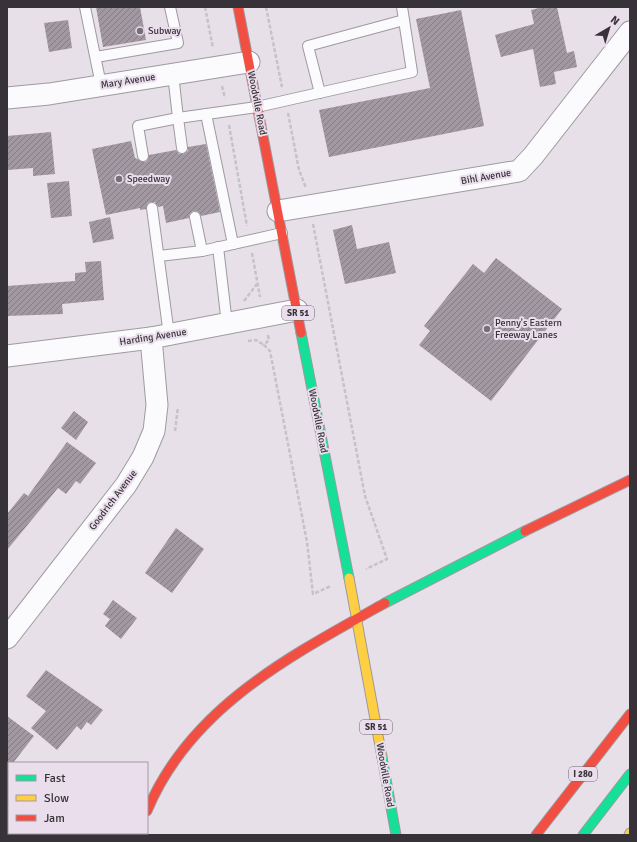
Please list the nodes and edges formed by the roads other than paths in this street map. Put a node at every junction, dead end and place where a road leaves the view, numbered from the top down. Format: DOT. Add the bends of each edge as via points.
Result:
graph roads {
  1 [pos="85,7"];
  2 [pos="170,7"];
  3 [pos="240,7"];
  4 [pos="402,7"];
  5 [pos="404,20"];
  6 [pos="630,32"];
  7 [pos="96,57"];
  8 [pos="249,62"];
  9 [pos="174,74"];
  10 [pos="101,86"];
  11 [pos="320,93"];
  12 [pos="7,98"];
  13 [pos="257,107"];
  14 [pos="206,114"];
  15 [pos="178,118"];
  16 [pos="182,148"];
  17 [pos="143,156"];
  18 [pos="152,208"];
  19 [pos="278,211"];
  20 [pos="195,217"];
  21 [pos="282,232"];
  22 [pos="234,244"];
  23 [pos="218,247"];
  24 [pos="202,250"];
  25 [pos="159,256"];
  26 [pos="297,310"];
  27 [pos="227,324"];
  28 [pos="160,337"];
  29 [pos="7,356"];
  30 [pos="630,480"];
  31 [pos="357,619"];
  32 [pos="7,638"];
  33 [pos="630,714"];
  34 [pos="630,774"];
  35 [pos="148,809"];
  36 [pos="396,835"];
  37 [pos="536,835"];
  38 [pos="583,835"];
  1 -- 7 [label="lane"];
  2 -- 7 [label="lane" via="178,43"];
  3 -- 8 [label="main road, Woodville Road / SR 51"];
  4 -- 5 [label="lane"];
  5 -- 11 [label="lane" via="412,72"];
  5 -- 11 [label="lane" via="308,46"];
  6 -- 19 [label="street, Bihl Avenue" via="519,171"];
  7 -- 10 [label="lane"];
  8 -- 9 [label="street, Mary Avenue"];
  8 -- 13 [label="main road, Woodville Road / SR 51"];
  9 -- 10 [label="street, Mary Avenue"];
  9 -- 15 [label="lane"];
  10 -- 12 [label="street, Mary Avenue"];
  11 -- 13 [label="lane"];
  13 -- 14 [label="lane"];
  13 -- 19 [label="main road, Woodville Road / SR 51"];
  14 -- 15 [label="lane"];
  14 -- 22 [label="lane"];
  15 -- 16 [label="lane"];
  15 -- 17 [label="lane" via="138,126"];
  18 -- 25 [label="lane"];
  19 -- 21 [label="main road, Woodville Road / SR 51"];
  20 -- 24 [label="lane"];
  21 -- 22 [label="lane"];
  21 -- 26 [label="main road, Woodville Road / SR 51"];
  22 -- 23 [label="lane"];
  23 -- 24 [label="lane"];
  23 -- 27 [label="lane"];
  24 -- 25 [label="lane"];
  25 -- 28 [label="lane"];
  26 -- 27 [label="street, Harding Avenue"];
  26 -- 31 [label="main road, Woodville Road / SR 51"];
  27 -- 28 [label="street, Harding Avenue"];
  28 -- 29 [label="street, Harding Avenue"];
  28 -- 32 [label="street, Goodrich Avenue" via="154,431 144,457 126,485"];
  30 -- 31 [label="main road" via="422,582"];
  31 -- 35 [label="main road" via="277,666 243,689 212,716 184,747 161,781"];
  31 -- 36 [label="main road, Woodville Road / SR 51"];
  33 -- 37 [label="main road, I 280"];
  34 -- 38 [label="main road"];
}
